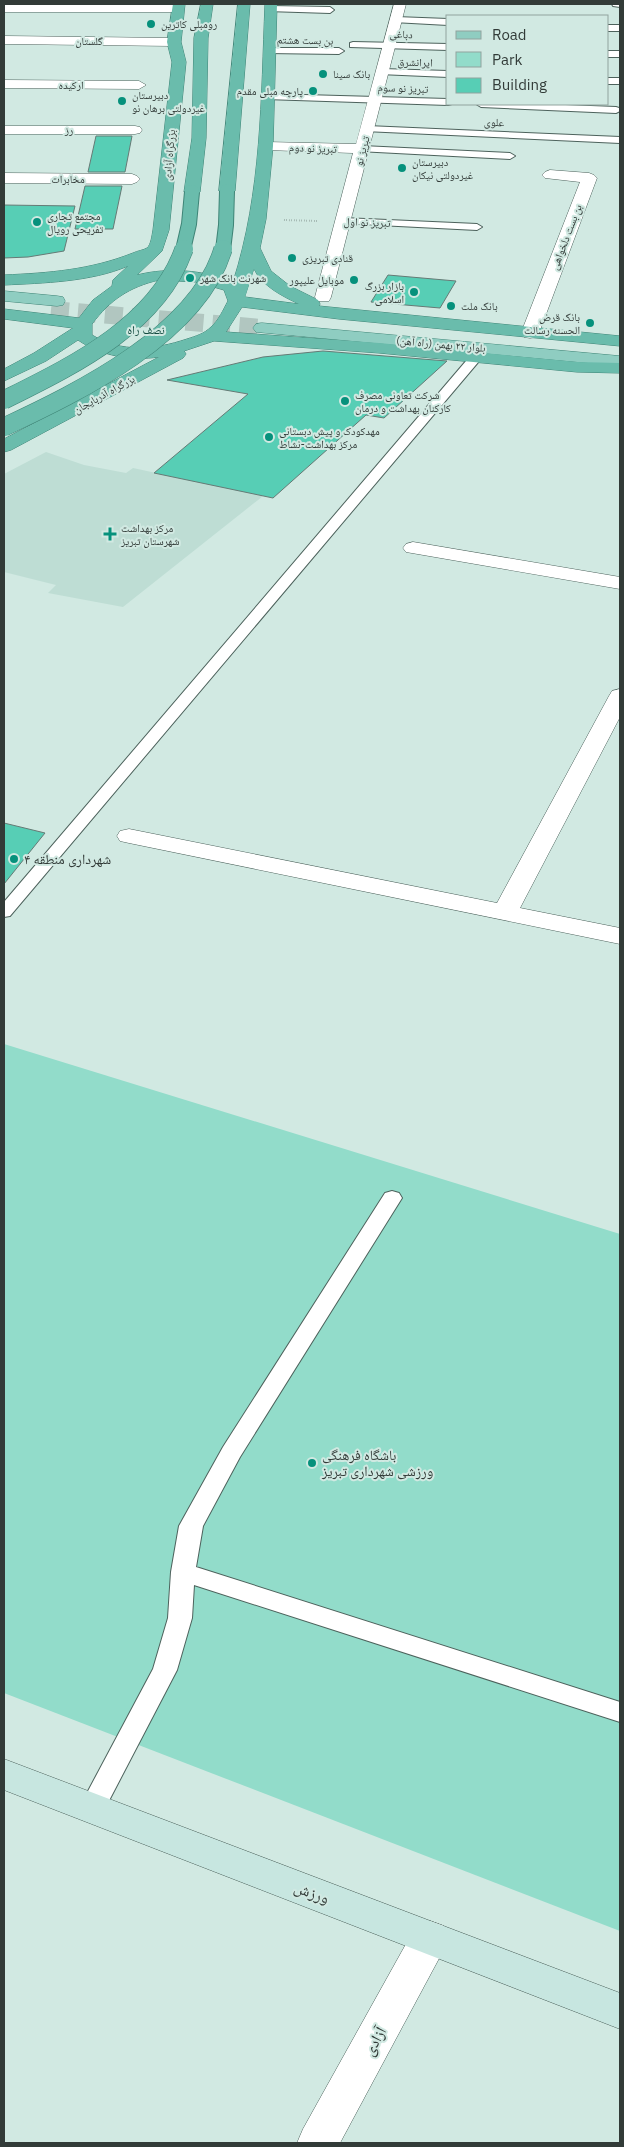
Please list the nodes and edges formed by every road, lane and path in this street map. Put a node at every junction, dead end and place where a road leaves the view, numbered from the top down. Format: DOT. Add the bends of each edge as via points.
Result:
graph roads {
  1 [pos="207,4"];
  2 [pos="244,4"];
  3 [pos="400,4"];
  4 [pos="616,4"];
  5 [pos="620,4"];
  6 [pos="30,6"];
  7 [pos="178,6"];
  8 [pos="271,6"];
  9 [pos="4,8"];
  10 [pos="330,10"];
  11 [pos="396,20"];
  12 [pos="446,22"];
  13 [pos="10,40"];
  14 [pos="174,42"];
  15 [pos="353,44"];
  16 [pos="390,45"];
  17 [pos="446,48"];
  18 [pos="270,51"];
  19 [pos="339,52"];
  20 [pos="382,72"];
  21 [pos="446,74"];
  22 [pos="4,84"];
  23 [pos="139,85"];
  24 [pos="268,97"];
  25 [pos="375,99"];
  26 [pos="446,102"];
  27 [pos="504,105"];
  28 [pos="616,110"];
  29 [pos="367,129"];
  30 [pos="4,130"];
  31 [pos="135,130"];
  32 [pos="620,140"];
  33 [pos="266,146"];
  34 [pos="362,150"];
  35 [pos="510,156"];
  36 [pos="550,174"];
  37 [pos="4,178"];
  38 [pos="132,179"];
  39 [pos="166,194"];
  40 [pos="243,196"];
  41 [pos="202,199"];
  42 [pos="258,219"];
  43 [pos="343,222"];
  44 [pos="476,227"];
  45 [pos="156,248"];
  46 [pos="252,248"];
  47 [pos="4,282"];
  48 [pos="113,291"];
  49 [pos="4,296"];
  50 [pos="323,298"];
  51 [pos="236,300"];
  52 [pos="4,306"];
  53 [pos="4,314"];
  54 [pos="339,314"];
  55 [pos="83,327"];
  56 [pos="530,333"];
  57 [pos="207,337"];
  58 [pos="620,341"];
  59 [pos="620,350"];
  60 [pos="476,357"];
  61 [pos="620,361"];
  62 [pos="620,368"];
  63 [pos="4,376"];
  64 [pos="4,400"];
  65 [pos="4,427"];
  66 [pos="4,446"];
  67 [pos="412,548"];
  68 [pos="620,583"];
  69 [pos="620,696"];
  70 [pos="129,836"];
  71 [pos="4,912"];
  72 [pos="505,912"];
  73 [pos="620,936"];
  74 [pos="392,1198"];
  75 [pos="183,1572"];
  76 [pos="620,1712"];
  77 [pos="4,1774"];
  78 [pos="92,1808"];
  79 [pos="430,1938"];
  80 [pos="620,2011"];
  81 [pos="318,2143"];
  1 -- 41 [label="highway, بزرگراه آزادی" via="201,38 199,138"];
  2 -- 40 [label="highway"];
  3 -- 11 [label="street, تبریز نو"];
  4 -- 5 [label="lane"];
  6 -- 7 [label="street"];
  6 -- 9 [label="street"];
  6 -- 13 [label="street"];
  7 -- 14 [label="highway, بزرگراه آزادی"];
  8 -- 10 [label="lane"];
  8 -- 18 [label="highway"];
  11 -- 12 [label="lane"];
  11 -- 16 [label="street, تبریز نو"];
  13 -- 14 [label="street, گلستان"];
  14 -- 39 [label="highway, بزرگراه آزادی" via="179,62"];
  15 -- 16 [label="lane, دباغی"];
  16 -- 17 [label="lane, دباغی"];
  16 -- 20 [label="street, تبریز نو"];
  18 -- 19 [label="lane, بن بست هشتم"];
  18 -- 24 [label="highway"];
  20 -- 21 [label="lane, ایرانشرق"];
  20 -- 25 [label="street, تبریز نو"];
  22 -- 23 [label="street, ارکیده"];
  24 -- 25 [label="lane, تبریز نو سوم"];
  24 -- 33 [label="highway"];
  25 -- 26 [label="lane, تبریز نو سوم"];
  25 -- 29 [label="street, تبریز نو"];
  27 -- 28 [label="lane"];
  29 -- 32 [label="lane, علوی"];
  29 -- 34 [label="street, تبریز نو"];
  30 -- 31 [label="street, رز"];
  33 -- 34 [label="street, تبریز نو دوم"];
  33 -- 40 [label="highway"];
  34 -- 35 [label="lane, تبریز نو دوم"];
  34 -- 43 [label="street, تبریز نو"];
  36 -- 56 [label="street, بن بست دلخواهی" via="588,178"];
  37 -- 38 [label="street, مخابرات"];
  39 -- 41 [label="highway" via="188,200"];
  39 -- 45 [label="highway, بزرگراه آزادی"];
  40 -- 41 [label="highway"];
  40 -- 42 [label="highway"];
  40 -- 65 [label="highway, bridge" via="227,227 220,258 206,287 181,317 143,349 93,382"];
  41 -- 64 [label="highway, بزرگراه آزادی, bridge" via="189,227 181,257 166,285 142,313 57,373"];
  42 -- 43 [label="path, تبریز نو اول"];
  42 -- 46 [label="highway"];
  43 -- 44 [label="lane, تبریز نو اول"];
  43 -- 50 [label="street, تبریز نو"];
  45 -- 47 [label="highway" via="112,267"];
  45 -- 48 [label="highway"];
  46 -- 51 [label="highway"];
  46 -- 54 [label="highway" via="264,273 284,290"];
  47 -- 48 [label="highway"];
  48 -- 51 [label="highway" via="134,280 159,275 190,275 216,280 231,287"];
  48 -- 55 [label="highway" via="95,307"];
  49 -- 52 [label="main road" via="54,305"];
  51 -- 54 [label="highway"];
  51 -- 57 [label="highway" via="228,319"];
  53 -- 55 [label="highway"];
  54 -- 56 [label="highway"];
  55 -- 57 [label="highway" via="84,337 96,346 121,352 154,353 180,348"];
  55 -- 63 [label="highway" via="40,358"];
  56 -- 58 [label="highway"];
  57 -- 60 [label="highway"];
  57 -- 66 [label="highway, بزرگراه آذربایجان"];
  59 -- 61 [label="main road, بلوار ۲۲ بهمن (راه آهن)" via="265,324"];
  60 -- 62 [label="highway"];
  60 -- 71 [label="lane"];
  67 -- 68 [label="street"];
  69 -- 72 [label="street"];
  70 -- 72 [label="street"];
  72 -- 73 [label="street"];
  74 -- 75 [label="lane" via="226,1462 191,1526"];
  75 -- 76 [label="lane"];
  75 -- 78 [label="lane" via="180,1618 164,1670"];
  77 -- 78 [label="main road, ورزش"];
  78 -- 79 [label="main road, ورزش"];
  79 -- 80 [label="main road, ورزش"];
  79 -- 81 [label="street, آزادی"];
}
